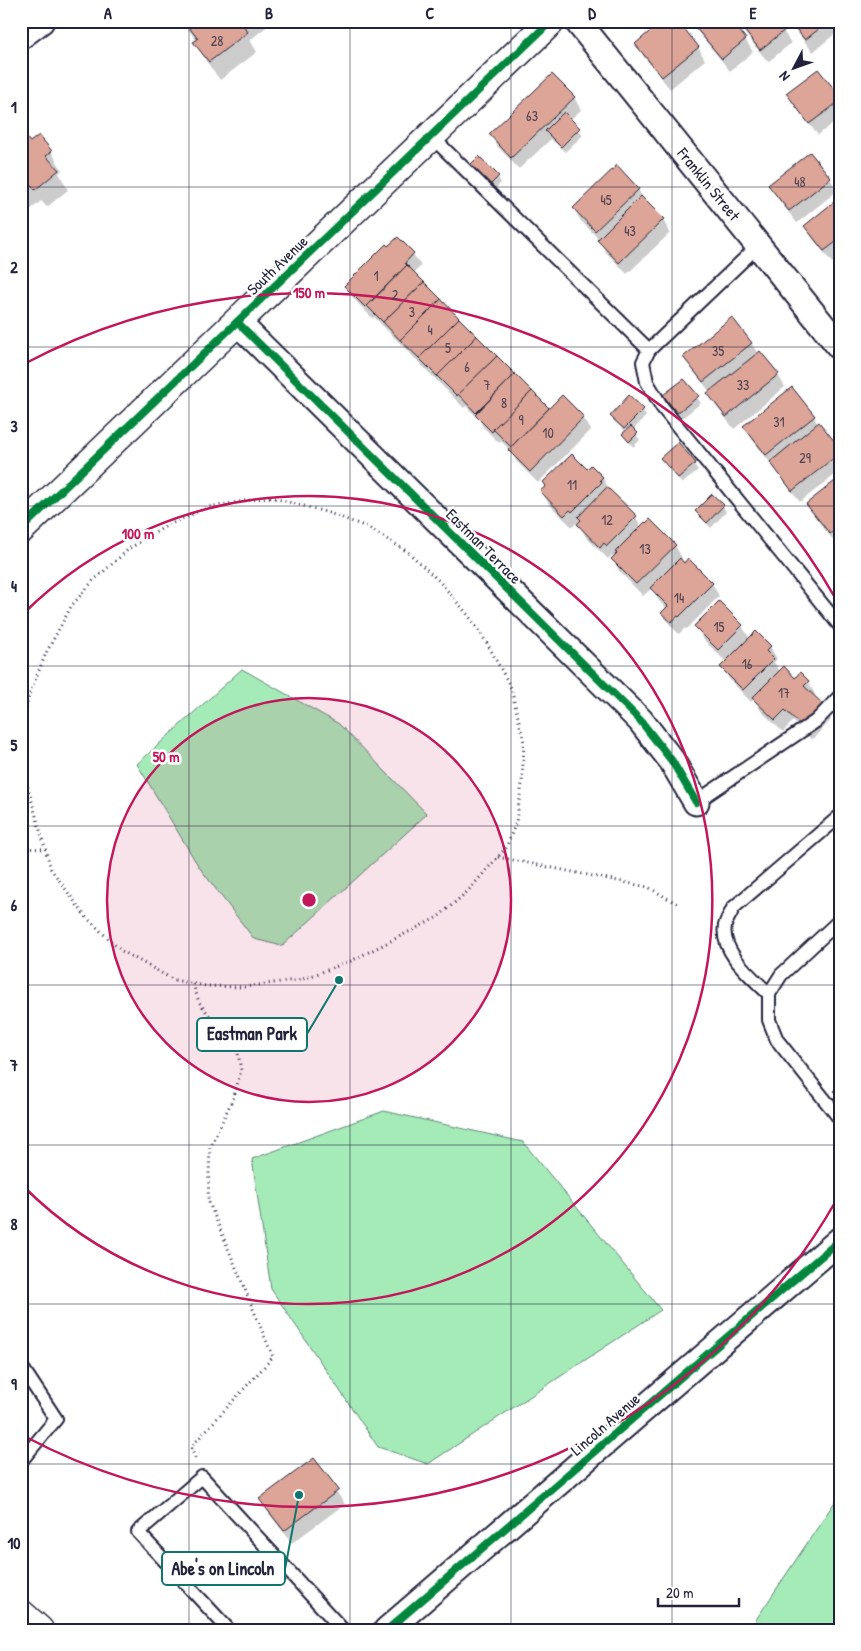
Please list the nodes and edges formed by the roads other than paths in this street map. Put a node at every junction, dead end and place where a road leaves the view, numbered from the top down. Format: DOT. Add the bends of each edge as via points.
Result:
graph roads {
  1 [pos="40,21"];
  2 [pos="551,21"];
  3 [pos="577,21"];
  4 [pos="21,36"];
  5 [pos="431,136"];
  6 [pos="758,246"];
  7 [pos="238,322"];
  8 [pos="840,347"];
  9 [pos="650,350"];
  10 [pos="21,529"];
  11 [pos="840,626"];
  12 [pos="840,696"];
  13 [pos="696,802"];
  14 [pos="840,816"];
  15 [pos="840,920"];
  16 [pos="769,994"];
  17 [pos="840,1119"];
  18 [pos="840,1240"];
  19 [pos="21,1366"];
  20 [pos="21,1461"];
  21 [pos="21,1614"];
  22 [pos="39,1630"];
  23 [pos="229,1630"];
  24 [pos="343,1630"];
  25 [pos="387,1630"];
  1 -- 4 [label="street"];
  2 -- 5 [label="street, South Avenue"];
  3 -- 6 [label="street, Franklin Street"];
  5 -- 7 [label="street, South Avenue"];
  5 -- 9 [label="lane"];
  6 -- 8 [label="street, Franklin Street"];
  6 -- 9 [label="lane"];
  7 -- 10 [label="street, South Avenue"];
  7 -- 13 [label="street, Eastman Terrace" via="640,720 672,761"];
  9 -- 11 [label="lane" via="643,362 648,382 662,408"];
  12 -- 13 [label="lane" via="816,721"];
  14 -- 16 [label="lane" via="733,908 725,926 734,959"];
  15 -- 16 [label="lane" via="781,975"];
  16 -- 17 [label="lane" via="769,1020 777,1040"];
  18 -- 25 [label="street, Lincoln Avenue"];
  19 -- 20 [label="lane" via="56,1419"];
  21 -- 22 [label="street"];
  23 -- 24 [label="lane" via="138,1532 202,1477"];
}
